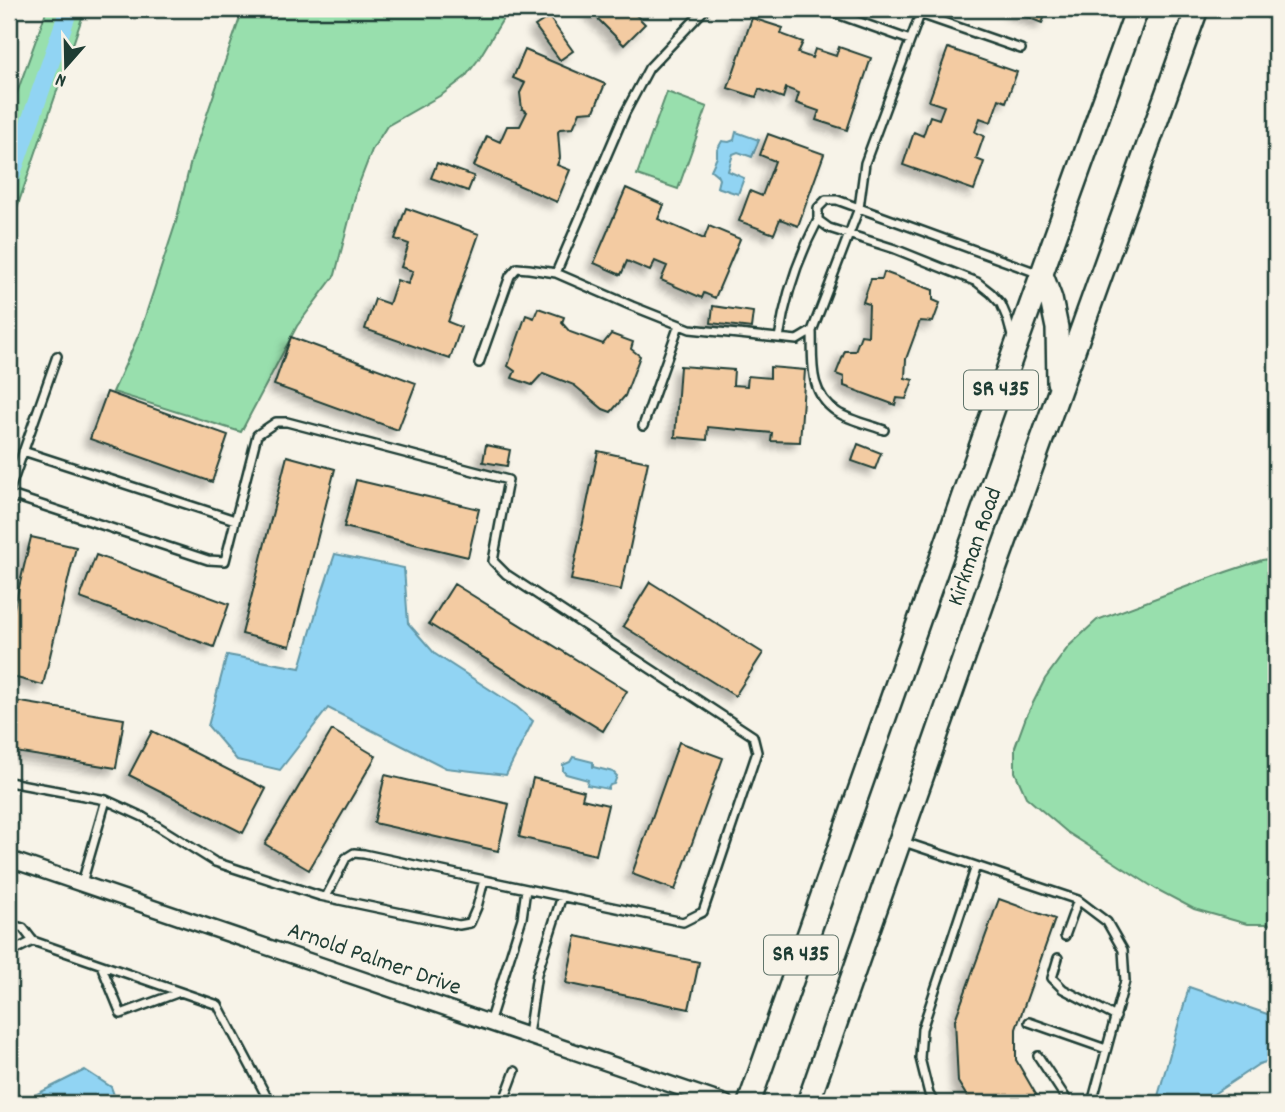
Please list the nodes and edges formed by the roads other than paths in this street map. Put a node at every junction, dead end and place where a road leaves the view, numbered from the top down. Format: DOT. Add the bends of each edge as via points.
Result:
graph roads {
  1 [pos="705,9"];
  2 [pos="823,9"];
  3 [pos="1137,9"];
  4 [pos="1197,9"];
  5 [pos="921,11"];
  6 [pos="910,40"];
  7 [pos="1021,49"];
  8 [pos="859,208"];
  9 [pos="818,220"];
  10 [pos="850,233"];
  11 [pos="556,273"];
  12 [pos="1042,275"];
  13 [pos="679,325"];
  14 [pos="812,331"];
  15 [pos="779,338"];
  16 [pos="1014,351"];
  17 [pos="57,356"];
  18 [pos="479,363"];
  19 [pos="1058,394"];
  20 [pos="643,426"];
  21 [pos="884,430"];
  22 [pos="23,451"];
  23 [pos="9,492"];
  24 [pos="9,501"];
  25 [pos="235,520"];
  26 [pos="9,782"];
  27 [pos="106,800"];
  28 [pos="900,840"];
  29 [pos="9,859"];
  30 [pos="976,866"];
  31 [pos="484,880"];
  32 [pos="81,884"];
  33 [pos="526,889"];
  34 [pos="562,896"];
  35 [pos="326,897"];
  36 [pos="1077,900"];
  37 [pos="9,924"];
  38 [pos="1065,936"];
  39 [pos="33,941"];
  40 [pos="9,953"];
  41 [pos="1058,958"];
  42 [pos="101,965"];
  43 [pos="180,992"];
  44 [pos="1116,1017"];
  45 [pos="1029,1022"];
  46 [pos="489,1023"];
  47 [pos="527,1036"];
  48 [pos="1106,1049"];
  49 [pos="1038,1056"];
  50 [pos="515,1070"];
  51 [pos="270,1103"];
  52 [pos="503,1103"];
  53 [pos="725,1103"];
  54 [pos="749,1103"];
  55 [pos="808,1103"];
  56 [pos="934,1103"];
  57 [pos="1069,1103"];
  58 [pos="1092,1103"];
  1 -- 11 [label="lane" via="649,68"];
  2 -- 6 [label="lane"];
  3 -- 12 [label="main road, Kirkman Road / SR 435"];
  4 -- 19 [label="main road, Kirkman Road / SR 435"];
  5 -- 6 [label="lane"];
  5 -- 7 [label="lane"];
  6 -- 8 [label="lane" via="865,163"];
  8 -- 9 [label="lane" via="826,200 818,208"];
  8 -- 10 [label="lane"];
  8 -- 12 [label="lane"];
  9 -- 10 [label="lane"];
  9 -- 15 [label="lane" via="783,312"];
  10 -- 14 [label="lane"];
  10 -- 16 [label="lane" via="977,282 1001,304"];
  11 -- 13 [label="lane"];
  11 -- 18 [label="lane" via="517,268 510,276"];
  12 -- 16 [label="main road, Kirkman Road / SR 435"];
  12 -- 19 [label="main road" via="1057,328"];
  13 -- 15 [label="lane"];
  13 -- 20 [label="lane"];
  14 -- 15 [label="lane" via="797,340"];
  14 -- 21 [label="lane" via="814,378 820,396 838,413"];
  16 -- 54 [label="main road, Kirkman Road / SR 435"];
  17 -- 22 [label="lane"];
  19 -- 28 [label="main road, Kirkman Road / SR 435"];
  22 -- 23 [label="lane"];
  22 -- 25 [label="lane"];
  24 -- 25 [label="lane" via="17,497 208,560 225,561"];
  25 -- 34 [label="lane" via="257,435 276,422 508,480 493,561 506,574 753,736 757,752 704,912 684,922"];
  26 -- 27 [label="lane"];
  27 -- 32 [label="lane"];
  27 -- 35 [label="lane" via="143,817 215,862"];
  28 -- 30 [label="lane"];
  28 -- 55 [label="main road, Kirkman Road / SR 435"];
  29 -- 32 [label="street, Arnold Palmer Drive"];
  30 -- 36 [label="lane"];
  30 -- 56 [label="lane" via="922,1029 920,1058"];
  31 -- 33 [label="lane"];
  31 -- 35 [label="lane" via="354,853 346,858"];
  31 -- 35 [label="lane" via="470,923 458,925"];
  32 -- 46 [label="street, Arnold Palmer Drive"];
  33 -- 34 [label="lane"];
  33 -- 46 [label="lane" via="522,918"];
  34 -- 47 [label="lane" via="537,974"];
  36 -- 38 [label="lane"];
  36 -- 44 [label="lane" via="1107,922 1123,950 1125,981"];
  37 -- 39 [label="lane" via="23,928"];
  39 -- 40 [label="lane"];
  39 -- 42 [label="lane"];
  41 -- 44 [label="lane" via="1052,978 1063,989"];
  42 -- 43 [label="lane"];
  42 -- 43 [label="lane" via="121,1014"];
  43 -- 51 [label="lane" via="218,1005"];
  44 -- 48 [label="lane"];
  45 -- 48 [label="lane"];
  46 -- 47 [label="street, Arnold Palmer Drive"];
  47 -- 53 [label="street, Arnold Palmer Drive"];
  48 -- 58 [label="lane"];
  49 -- 57 [label="lane"];
  50 -- 52 [label="lane"];
}
